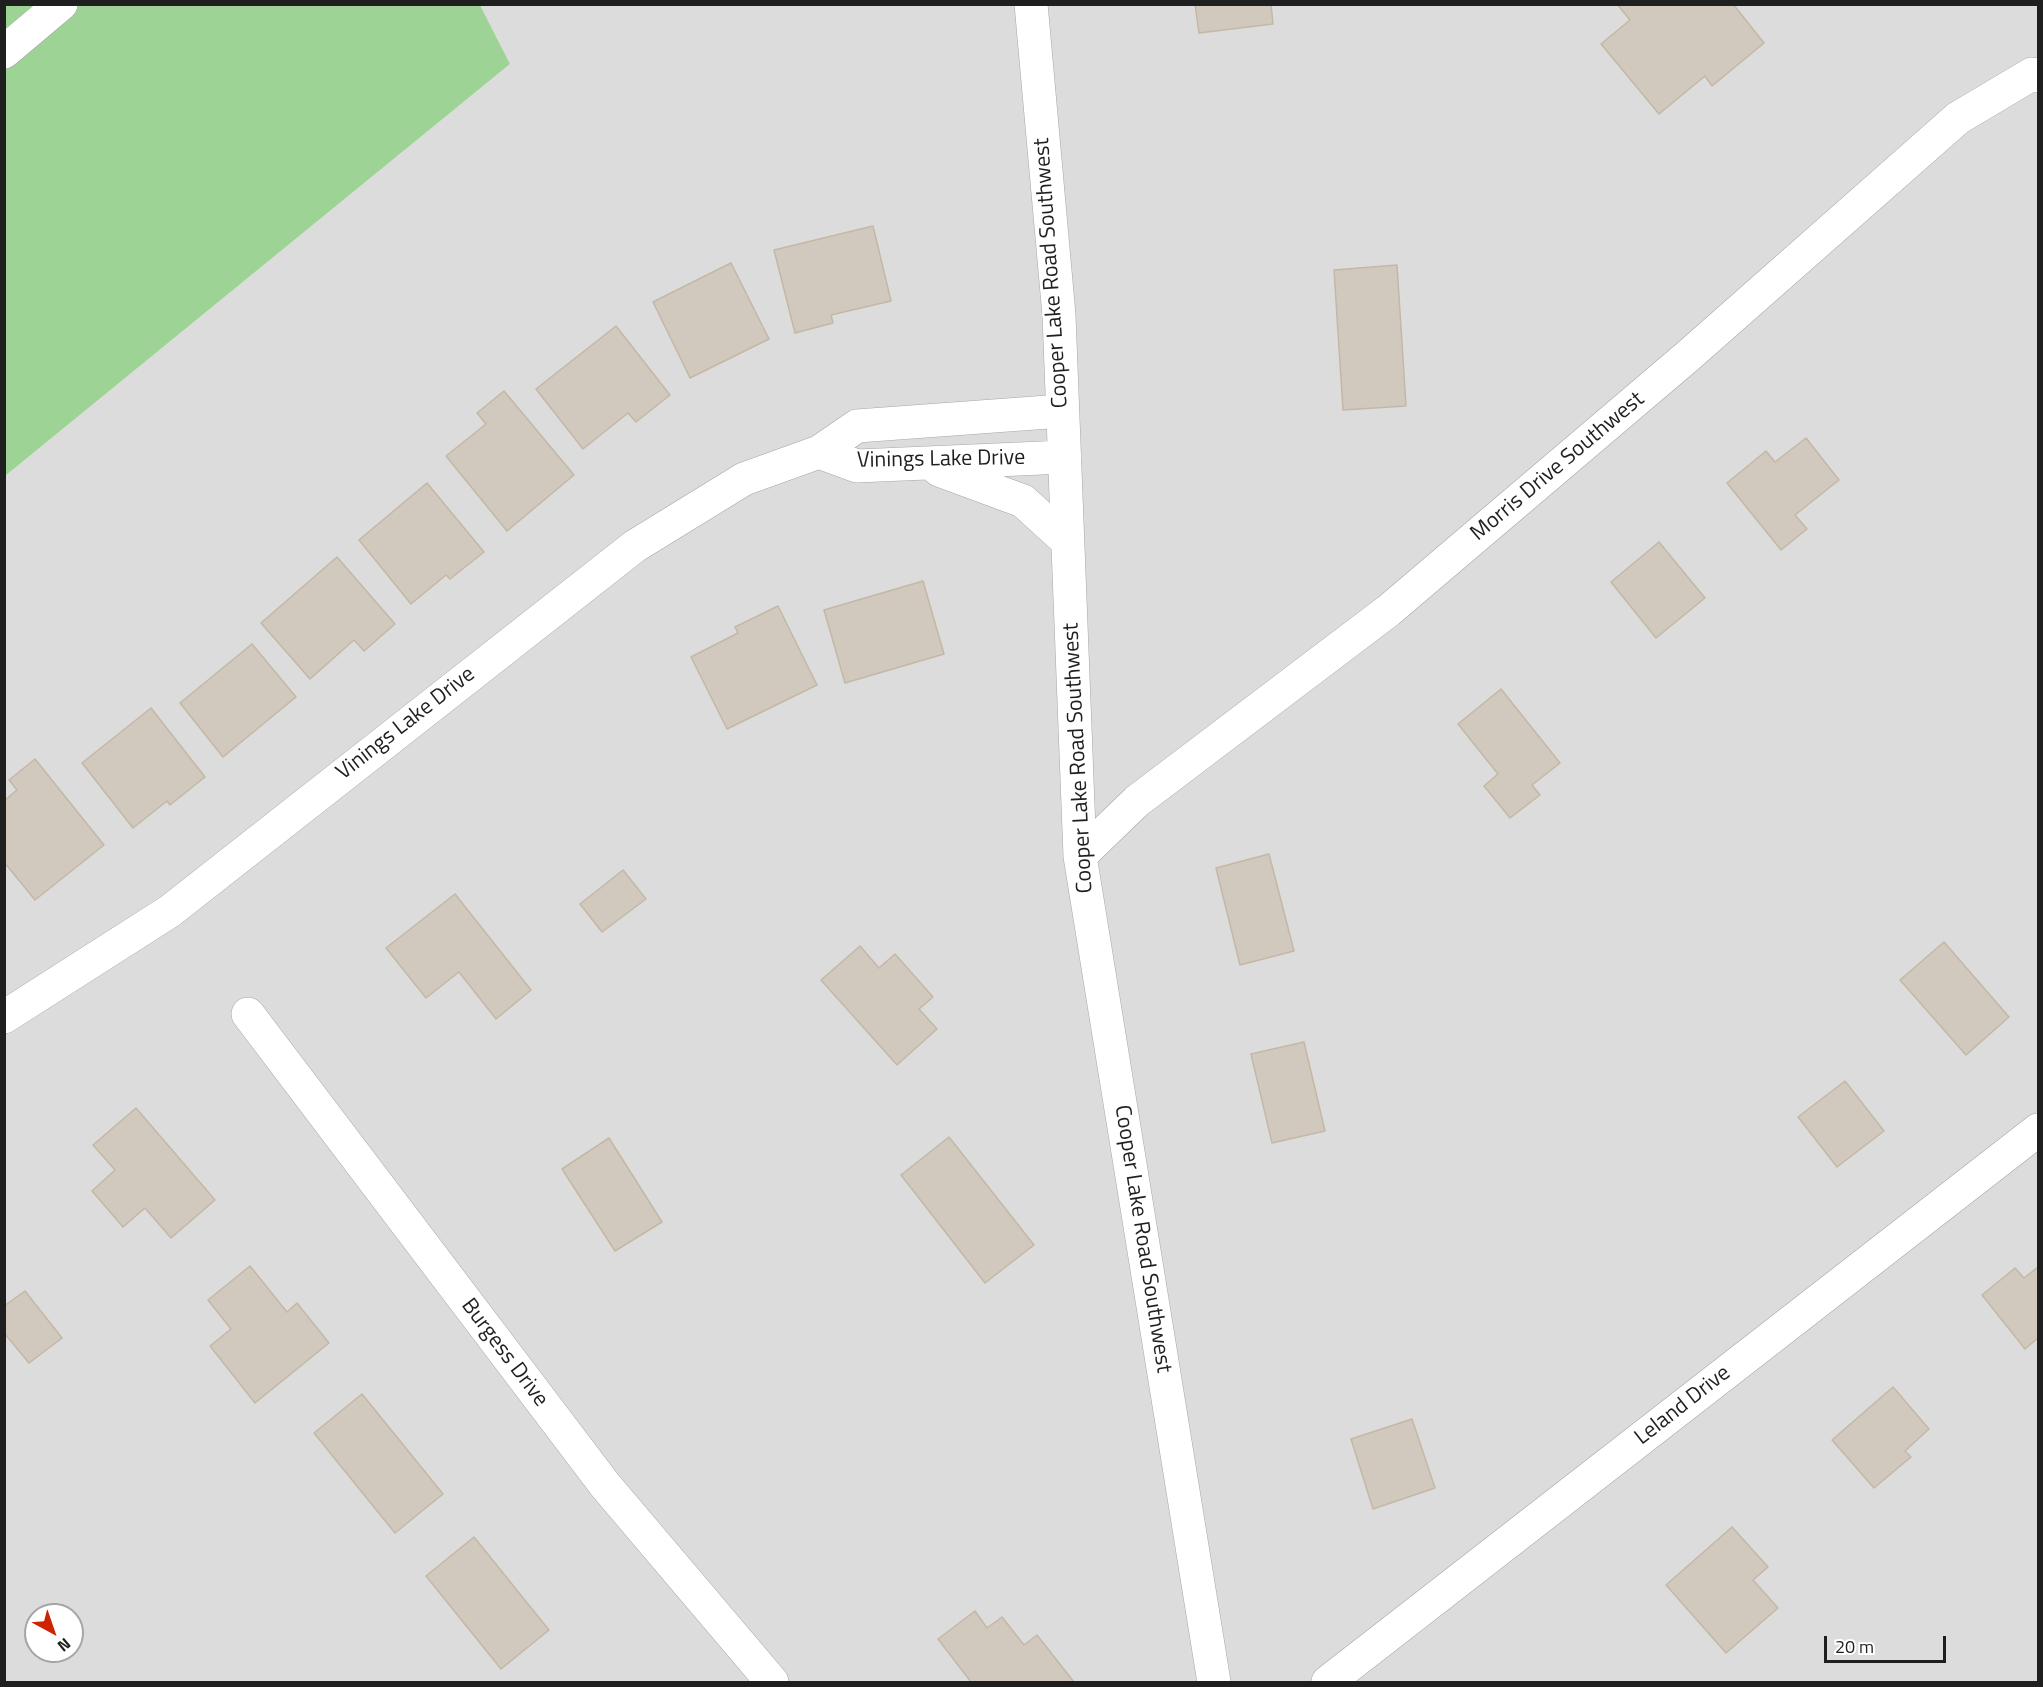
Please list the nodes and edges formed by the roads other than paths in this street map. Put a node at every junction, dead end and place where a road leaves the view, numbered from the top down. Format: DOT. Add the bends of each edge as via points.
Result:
graph roads {
  1 [pos="61,4"];
  2 [pos="1031,4"];
  3 [pos="4,52"];
  4 [pos="2035,75"];
  5 [pos="1062,411"];
  6 [pos="819,452"];
  7 [pos="1065,458"];
  8 [pos="917,464"];
  9 [pos="1068,541"];
  10 [pos="1080,856"];
  11 [pos="248,1014"];
  12 [pos="4,1017"];
  13 [pos="2038,1130"];
  14 [pos="772,1683"];
  15 [pos="1214,1683"];
  16 [pos="1328,1683"];
  1 -- 3 [label="street"];
  2 -- 5 [label="street, Cooper Lake Road Southwest" via="1059,315"];
  4 -- 10 [label="street, Morris Drive Southwest" via="1958,118 1688,356 1397,603 1137,801"];
  5 -- 6 [label="street, Vinings Lake Drive" via="857,426"];
  5 -- 7 [label="street, Cooper Lake Road Southwest"];
  6 -- 8 [label="street, Vinings Lake Drive" via="857,466"];
  6 -- 12 [label="street, Vinings Lake Drive" via="744,480 635,546 170,911"];
  7 -- 8 [label="street, Vinings Lake Drive"];
  7 -- 9 [label="street, Cooper Lake Road Southwest"];
  8 -- 9 [label="street" via="1023,501"];
  9 -- 10 [label="street, Cooper Lake Road Southwest"];
  10 -- 15 [label="street, Cooper Lake Road Southwest"];
  11 -- 14 [label="street, Burgess Drive" via="598,1476"];
  13 -- 16 [label="street, Leland Drive"];
}
